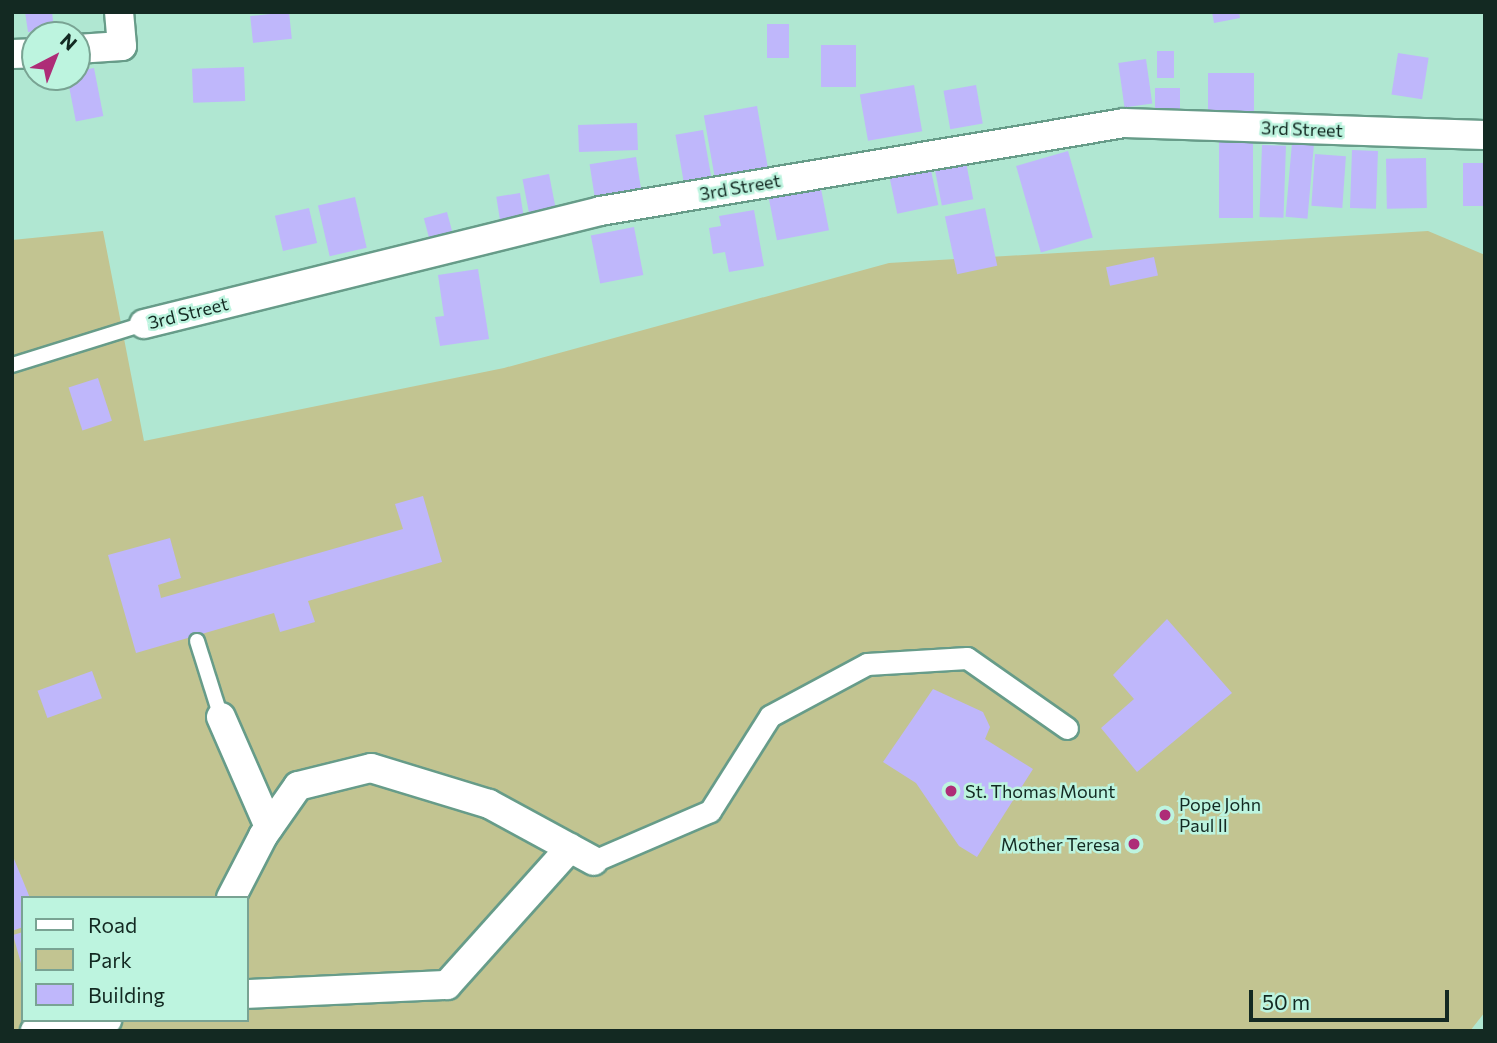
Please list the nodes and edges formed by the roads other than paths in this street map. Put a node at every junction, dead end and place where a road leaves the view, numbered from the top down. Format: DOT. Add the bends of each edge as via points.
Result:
graph roads {
  1 [pos="119,12"];
  2 [pos="91,48"];
  3 [pos="1485,135"];
  4 [pos="144,324"];
  5 [pos="12,365"];
  6 [pos="197,641"];
  7 [pos="221,717"];
  8 [pos="1066,728"];
  9 [pos="269,827"];
  10 [pos="570,848"];
  11 [pos="594,861"];
  12 [pos="232,896"];
  13 [pos="248,994"];
  14 [pos="94,1022"];
  15 [pos="35,1031"];
  1 -- 2 [label="street" via="122,46"];
  3 -- 4 [label="street, 3rd Street" via="1124,123 600,211"];
  4 -- 5 [label="lane, 3rd Street"];
  6 -- 7 [label="lane"];
  7 -- 9 [label="street"];
  8 -- 11 [label="street" via="967,658 867,664 770,716 710,811"];
  9 -- 10 [label="street" via="298,786 372,768 489,804"];
  9 -- 12 [label="street"];
  10 -- 11 [label="street"];
  10 -- 13 [label="street" via="447,985"];
  14 -- 15 [label="street"];
}
